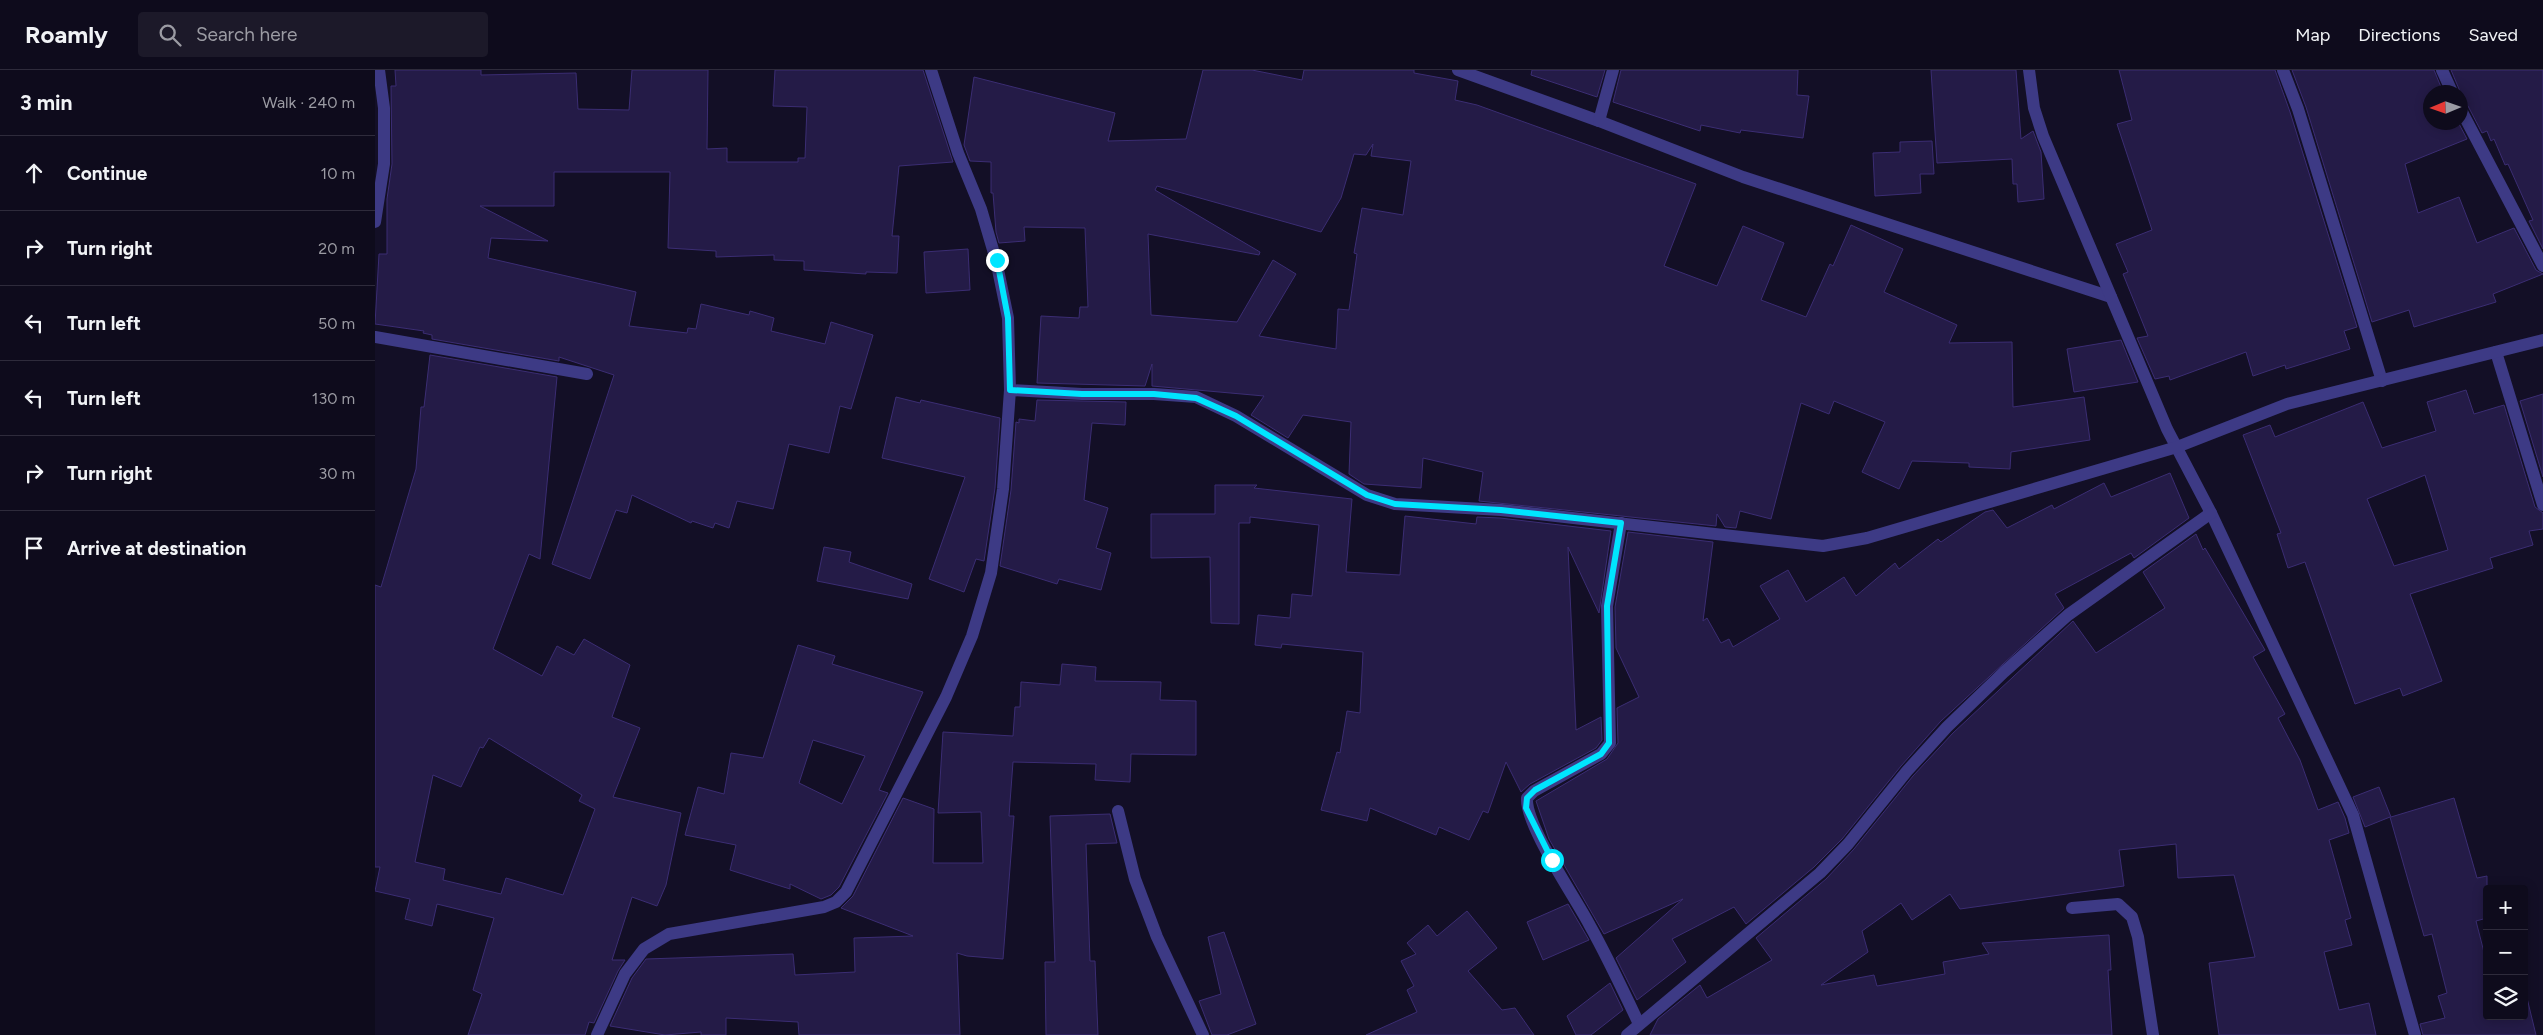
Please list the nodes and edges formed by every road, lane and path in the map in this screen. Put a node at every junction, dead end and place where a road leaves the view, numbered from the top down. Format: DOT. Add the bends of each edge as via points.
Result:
graph roads {
  1 [pos="379,70"];
  2 [pos="931,70"];
  3 [pos="1458,70"];
  4 [pos="1613,70"];
  5 [pos="2029,70"];
  6 [pos="2283,70"];
  7 [pos="2442,70"];
  8 [pos="2449,85"];
  9 [pos="1599,121"];
  10 [pos="2468,123"];
  11 [pos="375,222"];
  12 [pos="2543,266"];
  13 [pos="2111,297"];
  14 [pos="375,336"];
  15 [pos="2543,340"];
  16 [pos="2496,352"];
  17 [pos="587,374"];
  18 [pos="2382,381"];
  19 [pos="1010,390"];
  20 [pos="2177,447"];
  21 [pos="2543,505"];
  22 [pos="2211,513"];
  23 [pos="1621,523"];
  24 [pos="1118,811"];
  25 [pos="2073,908"];
  26 [pos="1639,1024"];
  27 [pos="597,1035"];
  28 [pos="1203,1035"];
  29 [pos="1627,1035"];
  30 [pos="2153,1035"];
  31 [pos="2415,1035"];
  1 -- 11 [label="street" via="384,108 384,164"];
  2 -- 19 [label="street" via="997,260 1008,318"];
  3 -- 9 [label="street"];
  4 -- 9 [label="street"];
  5 -- 13 [label="street" via="2034,108 2043,136"];
  6 -- 18 [label="street"];
  7 -- 8 [label="street"];
  9 -- 13 [label="street" via="1743,177"];
  10 -- 12 [label="street"];
  13 -- 20 [label="street"];
  14 -- 17 [label="street"];
  15 -- 16 [label="street"];
  16 -- 18 [label="street"];
  16 -- 21 [label="street"];
  18 -- 20 [label="street" via="2287,404"];
  19 -- 23 [label="street" via="1196,398 1236,416 1367,495 1395,504 1501,510"];
  19 -- 27 [label="street" via="1003,489 991,573 972,636 946,698 846,892 824,908 669,934 644,949 625,974"];
  20 -- 22 [label="street"];
  20 -- 23 [label="street" via="1867,538 1823,546"];
  22 -- 26 [label="street" via="2068,615 2004,672 1927,749 1820,873"];
  22 -- 31 [label="street" via="2353,815"];
  23 -- 26 [label="street" via="1607,606 1609,743 1601,754 1535,790 1527,798 1526,808"];
  24 -- 28 [label="street" via="1135,879 1157,937"];
  25 -- 30 [label="street" via="2119,904 2132,917 2145,972"];
  26 -- 29 [label="street"];
}
